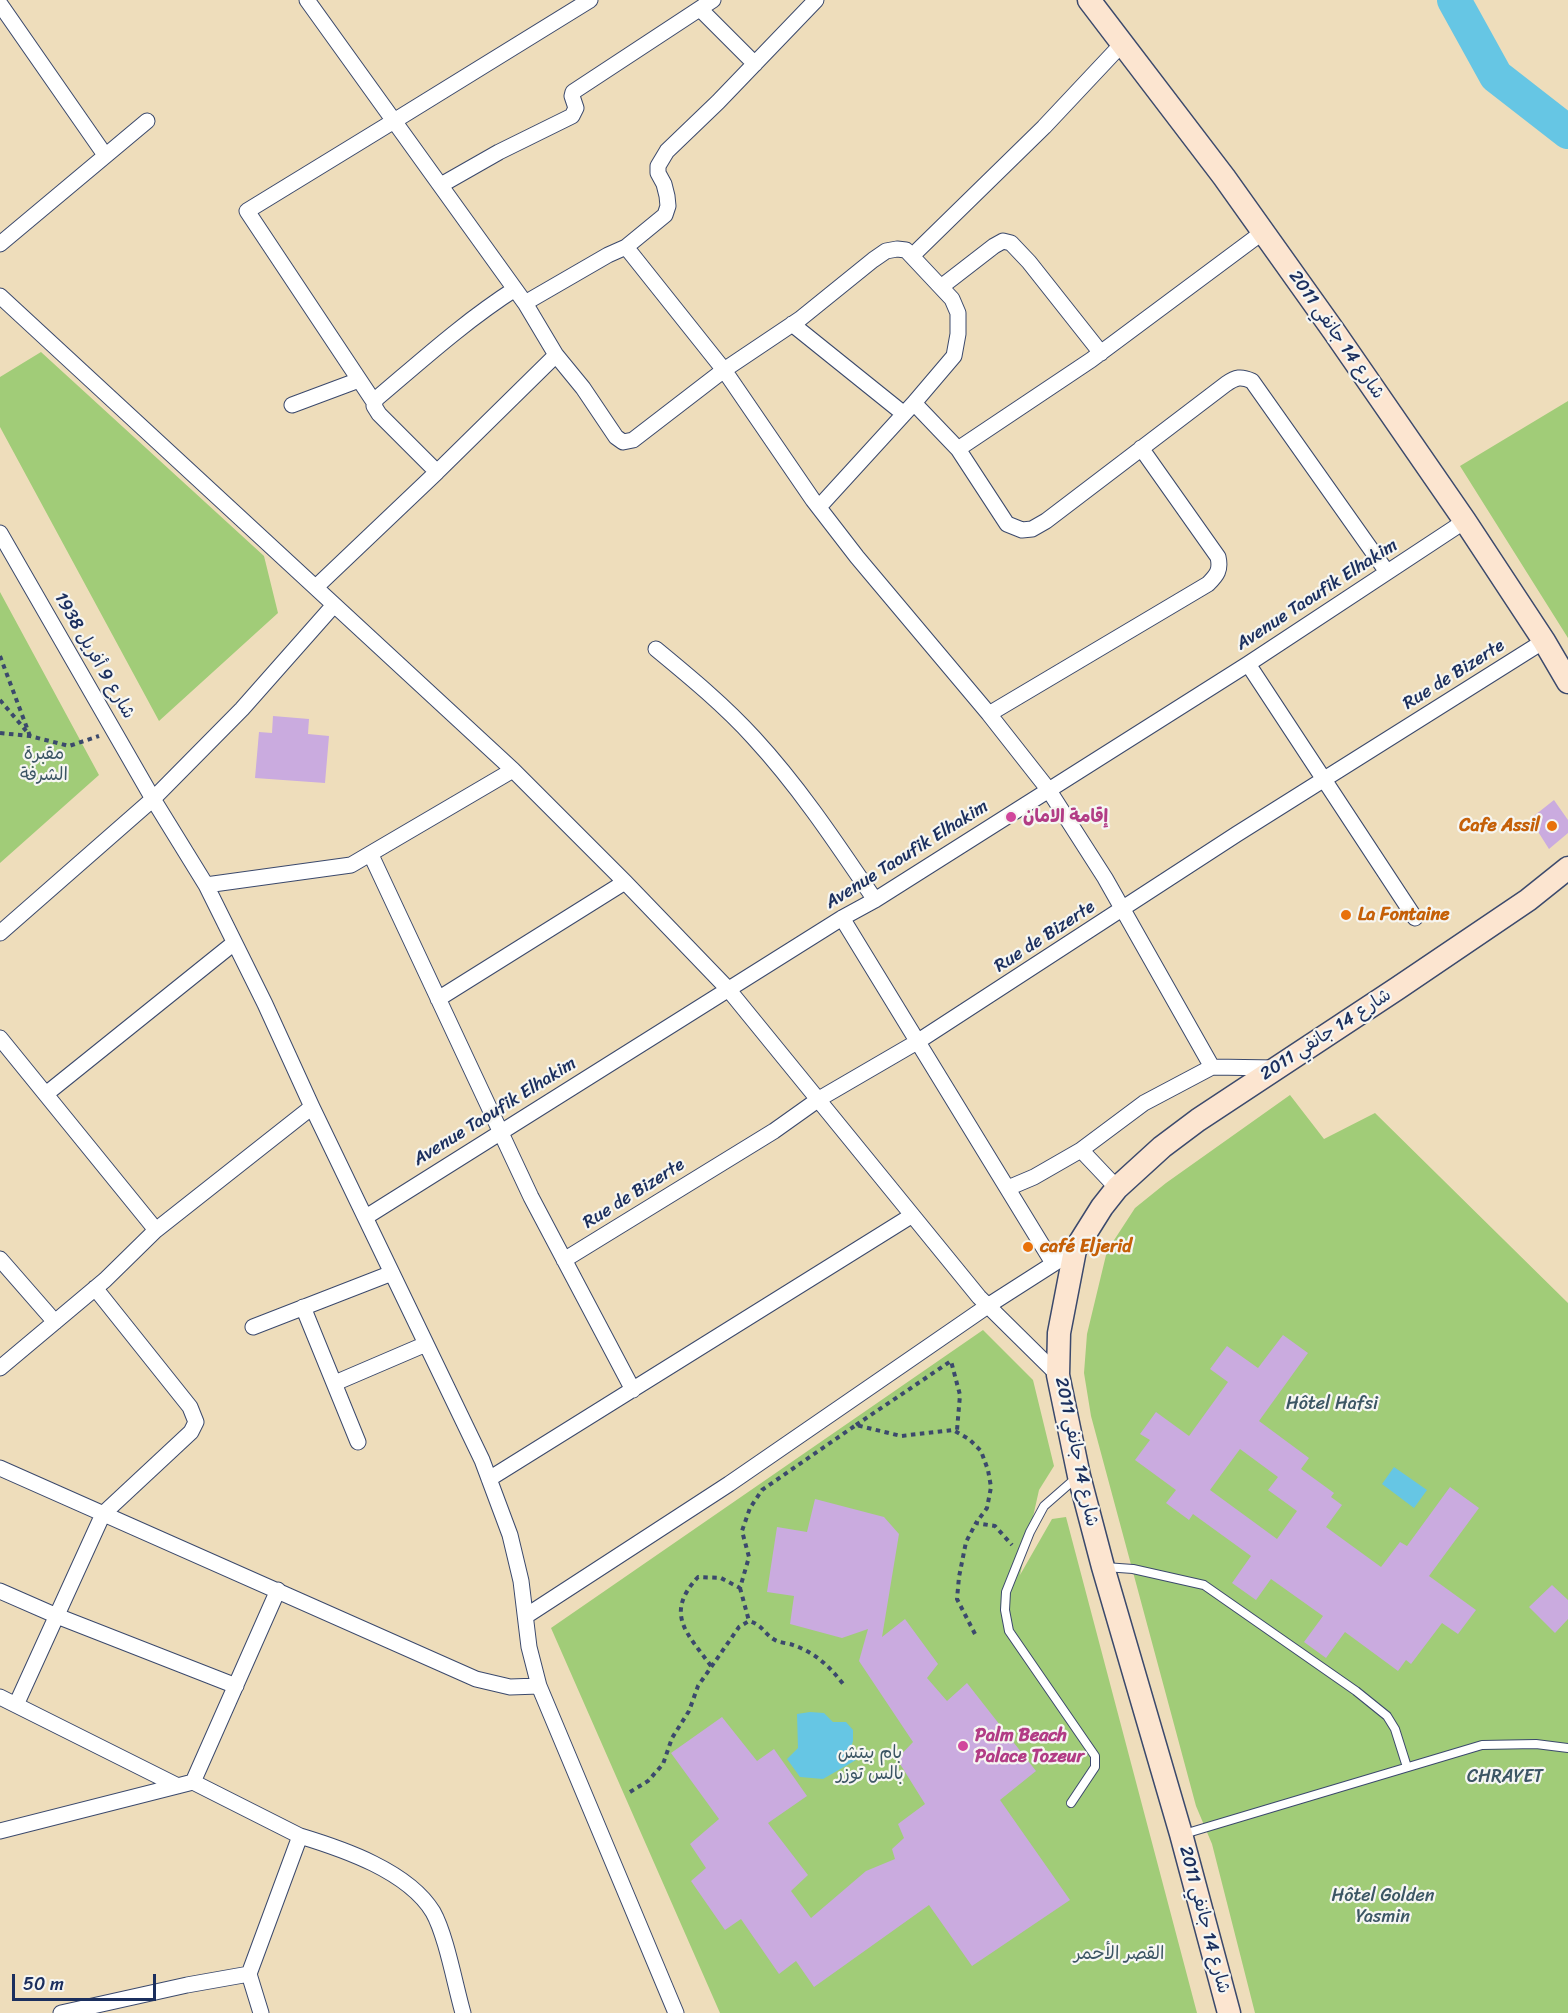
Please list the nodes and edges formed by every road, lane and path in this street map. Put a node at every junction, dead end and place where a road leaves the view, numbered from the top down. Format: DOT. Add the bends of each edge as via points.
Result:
graph roads {
  1 [pos="307,0"];
  2 [pos="590,0"];
  3 [pos="713,0"];
  4 [pos="816,0"];
  5 [pos="1089,0"];
  6 [pos="0,4"];
  7 [pos="700,9"];
  8 [pos="1122,45"];
  9 [pos="754,64"];
  10 [pos="147,121"];
  11 [pos="394,121"];
  12 [pos="105,155"];
  13 [pos="441,185"];
  14 [pos="1263,231"];
  15 [pos="0,244"];
  16 [pos="626,248"];
  17 [pos="912,256"];
  18 [pos="941,287"];
  19 [pos="515,289"];
  20 [pos="0,296"];
  21 [pos="525,303"];
  22 [pos="792,324"];
  23 [pos="1101,353"];
  24 [pos="556,355"];
  25 [pos="724,370"];
  26 [pos="359,380"];
  27 [pos="374,402"];
  28 [pos="292,405"];
  29 [pos="909,408"];
  30 [pos="1141,448"];
  31 [pos="958,449"];
  32 [pos="437,472"];
  33 [pos="819,507"];
  34 [pos="1466,521"];
  35 [pos="0,533"];
  36 [pos="1387,572"];
  37 [pos="316,587"];
  38 [pos="334,605"];
  39 [pos="1544,641"];
  40 [pos="656,649"];
  41 [pos="0,656"];
  42 [pos="1248,664"];
  43 [pos="1568,682"];
  44 [pos="0,700"];
  45 [pos="989,714"];
  46 [pos="114,731"];
  47 [pos="0,733"];
  48 [pos="30,736"];
  49 [pos="513,770"];
  50 [pos="1325,779"];
  51 [pos="1048,789"];
  52 [pos="153,799"];
  53 [pos="371,855"];
  54 [pos="1568,868"];
  55 [pos="625,882"];
  56 [pos="206,885"];
  57 [pos="875,900"];
  58 [pos="1122,909"];
  59 [pos="842,918"];
  60 [pos="1415,918"];
  61 [pos="0,933"];
  62 [pos="234,943"];
  63 [pos="728,989"];
  64 [pos="438,999"];
  65 [pos="0,1038"];
  66 [pos="917,1042"];
  67 [pos="1212,1067"];
  68 [pos="1276,1068"];
  69 [pos="45,1094"];
  70 [pos="819,1099"];
  71 [pos="312,1107"];
  72 [pos="500,1131"];
  73 [pos="1081,1150"];
  74 [pos="1008,1188"];
  75 [pos="1117,1188"];
  76 [pos="911,1216"];
  77 [pos="366,1217"];
  78 [pos="156,1230"];
  79 [pos="1075,1250"];
  80 [pos="0,1259"];
  81 [pos="564,1260"];
  82 [pos="1053,1263"];
  83 [pos="392,1273"];
  84 [pos="95,1288"];
  85 [pos="989,1305"];
  86 [pos="303,1307"];
  87 [pos="55,1322"];
  88 [pos="253,1327"];
  89 [pos="426,1344"];
  90 [pos="0,1368"];
  91 [pos="1058,1375"];
  92 [pos="334,1383"];
  93 [pos="633,1390"];
  94 [pos="856,1425"];
  95 [pos="957,1430"];
  96 [pos="358,1442"];
  97 [pos="0,1468"];
  98 [pos="1079,1476"];
  99 [pos="489,1479"];
  100 [pos="103,1514"];
  101 [pos="976,1523"];
  102 [pos="1020,1555"];
  103 [pos="1103,1567"];
  104 [pos="740,1588"];
  105 [pos="278,1590"];
  106 [pos="0,1591"];
  107 [pos="57,1616"];
  108 [pos="526,1616"];
  109 [pos="749,1621"];
  110 [pos="975,1634"];
  111 [pos="711,1666"];
  112 [pos="844,1685"];
  113 [pos="236,1686"];
  114 [pos="538,1686"];
  115 [pos="0,1697"];
  116 [pos="16,1705"];
  117 [pos="1568,1748"];
  118 [pos="1407,1767"];
  119 [pos="186,1784"];
  120 [pos="630,1792"];
  121 [pos="1071,1803"];
  122 [pos="0,1831"];
  123 [pos="1181,1834"];
  124 [pos="300,1836"];
  125 [pos="249,1974"];
  126 [pos="61,2013"];
  127 [pos="261,2013"];
  128 [pos="462,2013"];
  129 [pos="676,2013"];
  130 [pos="1229,2013"];
  1 -- 11 [label="street"];
  2 -- 11 [label="street"];
  3 -- 7 [label="street"];
  4 -- 9 [label="street"];
  5 -- 8 [label="main road, شارع 14 جانفي 2011"];
  6 -- 12 [label="street"];
  7 -- 9 [label="street"];
  7 -- 13 [label="street" via="573,92 576,108 572,116"];
  8 -- 14 [label="main road, شارع 14 جانفي 2011"];
  8 -- 17 [label="street"];
  9 -- 16 [label="street" via="667,151 658,166 667,196 665,215"];
  10 -- 12 [label="street"];
  11 -- 13 [label="street"];
  11 -- 26 [label="street" via="247,211"];
  12 -- 15 [label="street"];
  13 -- 19 [label="street"];
  14 -- 23 [label="street"];
  14 -- 34 [label="main road, شارع 14 جانفي 2011"];
  16 -- 21 [label="street"];
  16 -- 25 [label="street"];
  17 -- 18 [label="street"];
  17 -- 22 [label="street" via="906,250 886,251"];
  18 -- 23 [label="street" via="994,246 1003,241 1011,243"];
  18 -- 29 [label="street" via="958,313 956,349"];
  19 -- 21 [label="street"];
  19 -- 27 [label="street"];
  20 -- 37 [label="street"];
  21 -- 24 [label="street"];
  22 -- 25 [label="street"];
  22 -- 29 [label="street"];
  23 -- 31 [label="street"];
  24 -- 25 [label="street" via="623,442 642,435"];
  24 -- 32 [label="street"];
  25 -- 33 [label="street"];
  26 -- 27 [label="street"];
  26 -- 28 [label="street"];
  27 -- 32 [label="street" via="379,414"];
  29 -- 31 [label="street"];
  29 -- 33 [label="street"];
  30 -- 31 [label="street" via="1046,521 1022,530 1001,518"];
  30 -- 36 [label="street" via="1235,378 1252,381"];
  30 -- 45 [label="street" via="1218,557 1218,575"];
  32 -- 37 [label="street"];
  33 -- 45 [label="street"];
  34 -- 36 [label="street, Avenue Taoufik Elhakim"];
  34 -- 39 [label="main road, شارع 14 جانفي 2011"];
  35 -- 46 [label="street, شارع 9 أفريل 1938"];
  36 -- 42 [label="street, Avenue Taoufik Elhakim"];
  37 -- 38 [label="street"];
  38 -- 49 [label="street"];
  38 -- 52 [label="street" via="242,709"];
  39 -- 43 [label="main road, شارع 14 جانفي 2011"];
  39 -- 50 [label="street, Rue de Bizerte"];
  40 -- 57 [label="street" via="754,737 816,812"];
  41 -- 48 [label="path"];
  42 -- 50 [label="street"];
  42 -- 51 [label="street, Avenue Taoufik Elhakim"];
  44 -- 48 [label="path"];
  45 -- 51 [label="street"];
  46 -- 48 [label="path" via="69,746"];
  46 -- 52 [label="street, شارع 9 أفريل 1938"];
  47 -- 48 [label="path"];
  49 -- 53 [label="street"];
  49 -- 55 [label="street"];
  50 -- 58 [label="street, Rue de Bizerte"];
  50 -- 60 [label="street"];
  51 -- 57 [label="street, Avenue Taoufik Elhakim"];
  51 -- 58 [label="street"];
  52 -- 56 [label="street, شارع 9 أفريل 1938"];
  52 -- 61 [label="street"];
  53 -- 56 [label="street" via="351,865"];
  53 -- 64 [label="street"];
  54 -- 68 [label="main road, شارع 14 جانفي 2011" via="1528,900"];
  55 -- 63 [label="street"];
  55 -- 64 [label="street"];
  56 -- 62 [label="street, شارع 9 أفريل 1938"];
  57 -- 59 [label="street, Avenue Taoufik Elhakim"];
  58 -- 66 [label="street, Rue de Bizerte"];
  58 -- 67 [label="street"];
  59 -- 63 [label="street, Avenue Taoufik Elhakim"];
  59 -- 66 [label="street"];
  62 -- 69 [label="street"];
  62 -- 71 [label="street, شارع 9 أفريل 1938"];
  63 -- 70 [label="street"];
  63 -- 72 [label="street, Avenue Taoufik Elhakim"];
  64 -- 72 [label="street"];
  65 -- 69 [label="street"];
  66 -- 70 [label="street, Rue de Bizerte"];
  66 -- 74 [label="street"];
  67 -- 68 [label="street"];
  67 -- 73 [label="street" via="1144,1103"];
  68 -- 75 [label="main road, شارع 14 جانفي 2011" via="1198,1119"];
  69 -- 78 [label="street"];
  70 -- 76 [label="street"];
  70 -- 81 [label="street, Rue de Bizerte" via="774,1131"];
  71 -- 77 [label="street, شارع 9 أفريل 1938"];
  71 -- 78 [label="street"];
  72 -- 77 [label="street, Avenue Taoufik Elhakim"];
  72 -- 81 [label="street"];
  73 -- 74 [label="street"];
  73 -- 75 [label="street"];
  74 -- 82 [label="street"];
  75 -- 79 [label="main road, شارع 14 جانفي 2011"];
  76 -- 85 [label="street"];
  76 -- 93 [label="street"];
  77 -- 83 [label="street, شارع 9 أفريل 1938"];
  78 -- 84 [label="street"];
  79 -- 82 [label="street"];
  79 -- 91 [label="main road, شارع 14 جانفي 2011" via="1059,1333"];
  80 -- 87 [label="street"];
  81 -- 93 [label="street"];
  82 -- 85 [label="street"];
  83 -- 86 [label="street"];
  83 -- 89 [label="street, شارع 9 أفريل 1938"];
  84 -- 87 [label="street"];
  84 -- 100 [label="street" via="190,1407 196,1422 191,1432"];
  85 -- 91 [label="street"];
  85 -- 108 [label="street" via="729,1485"];
  86 -- 88 [label="street"];
  86 -- 92 [label="street"];
  87 -- 90 [label="street"];
  89 -- 92 [label="street"];
  89 -- 99 [label="street, شارع 9 أفريل 1938"];
  91 -- 98 [label="main road, شارع 14 جانفي 2011"];
  92 -- 96 [label="street"];
  93 -- 99 [label="street"];
  94 -- 95 [label="path" via="951,1361 960,1395"];
  94 -- 101 [label="path" via="901,1437 953,1430 969,1439 981,1451 991,1487 987,1508"];
  94 -- 104 [label="path" via="762,1490 742,1531 749,1557"];
  97 -- 100 [label="street"];
  98 -- 102 [label="lane" via="1044,1506"];
  98 -- 103 [label="main road, شارع 14 جانفي 2011"];
  99 -- 108 [label="street, شارع 9 أفريل 1938" via="510,1535"];
  100 -- 105 [label="street"];
  100 -- 107 [label="street"];
  101 -- 102 [label="path" via="995,1526"];
  101 -- 110 [label="path" via="966,1542 957,1599"];
  102 -- 121 [label="lane" via="1006,1592 1009,1632 1095,1756 1095,1767"];
  103 -- 118 [label="lane" via="1133,1569 1212,1590 1387,1716"];
  103 -- 123 [label="main road, شارع 14 جانفي 2011"];
  104 -- 109 [label="path"];
  104 -- 111 [label="path" via="721,1578 698,1577 686,1590 680,1612 683,1627"];
  105 -- 113 [label="street"];
  105 -- 114 [label="street" via="476,1679 510,1687"];
  106 -- 107 [label="street"];
  107 -- 113 [label="street"];
  107 -- 116 [label="street"];
  108 -- 114 [label="street, شارع 9 أفريل 1938"];
  109 -- 111 [label="path" via="739,1627"];
  109 -- 112 [label="path" via="775,1640 817,1656"];
  111 -- 120 [label="path" via="672,1738 663,1764 648,1781"];
  113 -- 119 [label="street"];
  114 -- 129 [label="street, شارع 9 أفريل 1938"];
  115 -- 116 [label="street"];
  116 -- 119 [label="street"];
  117 -- 118 [label="lane" via="1482,1745"];
  118 -- 123 [label="lane"];
  119 -- 122 [label="street"];
  119 -- 124 [label="street"];
  123 -- 130 [label="main road, شارع 14 جانفي 2011"];
  124 -- 125 [label="street"];
  124 -- 128 [label="street" via="348,1852 402,1878 418,1892 433,1912 441,1934"];
  125 -- 126 [label="street"];
  125 -- 127 [label="street"];
}
